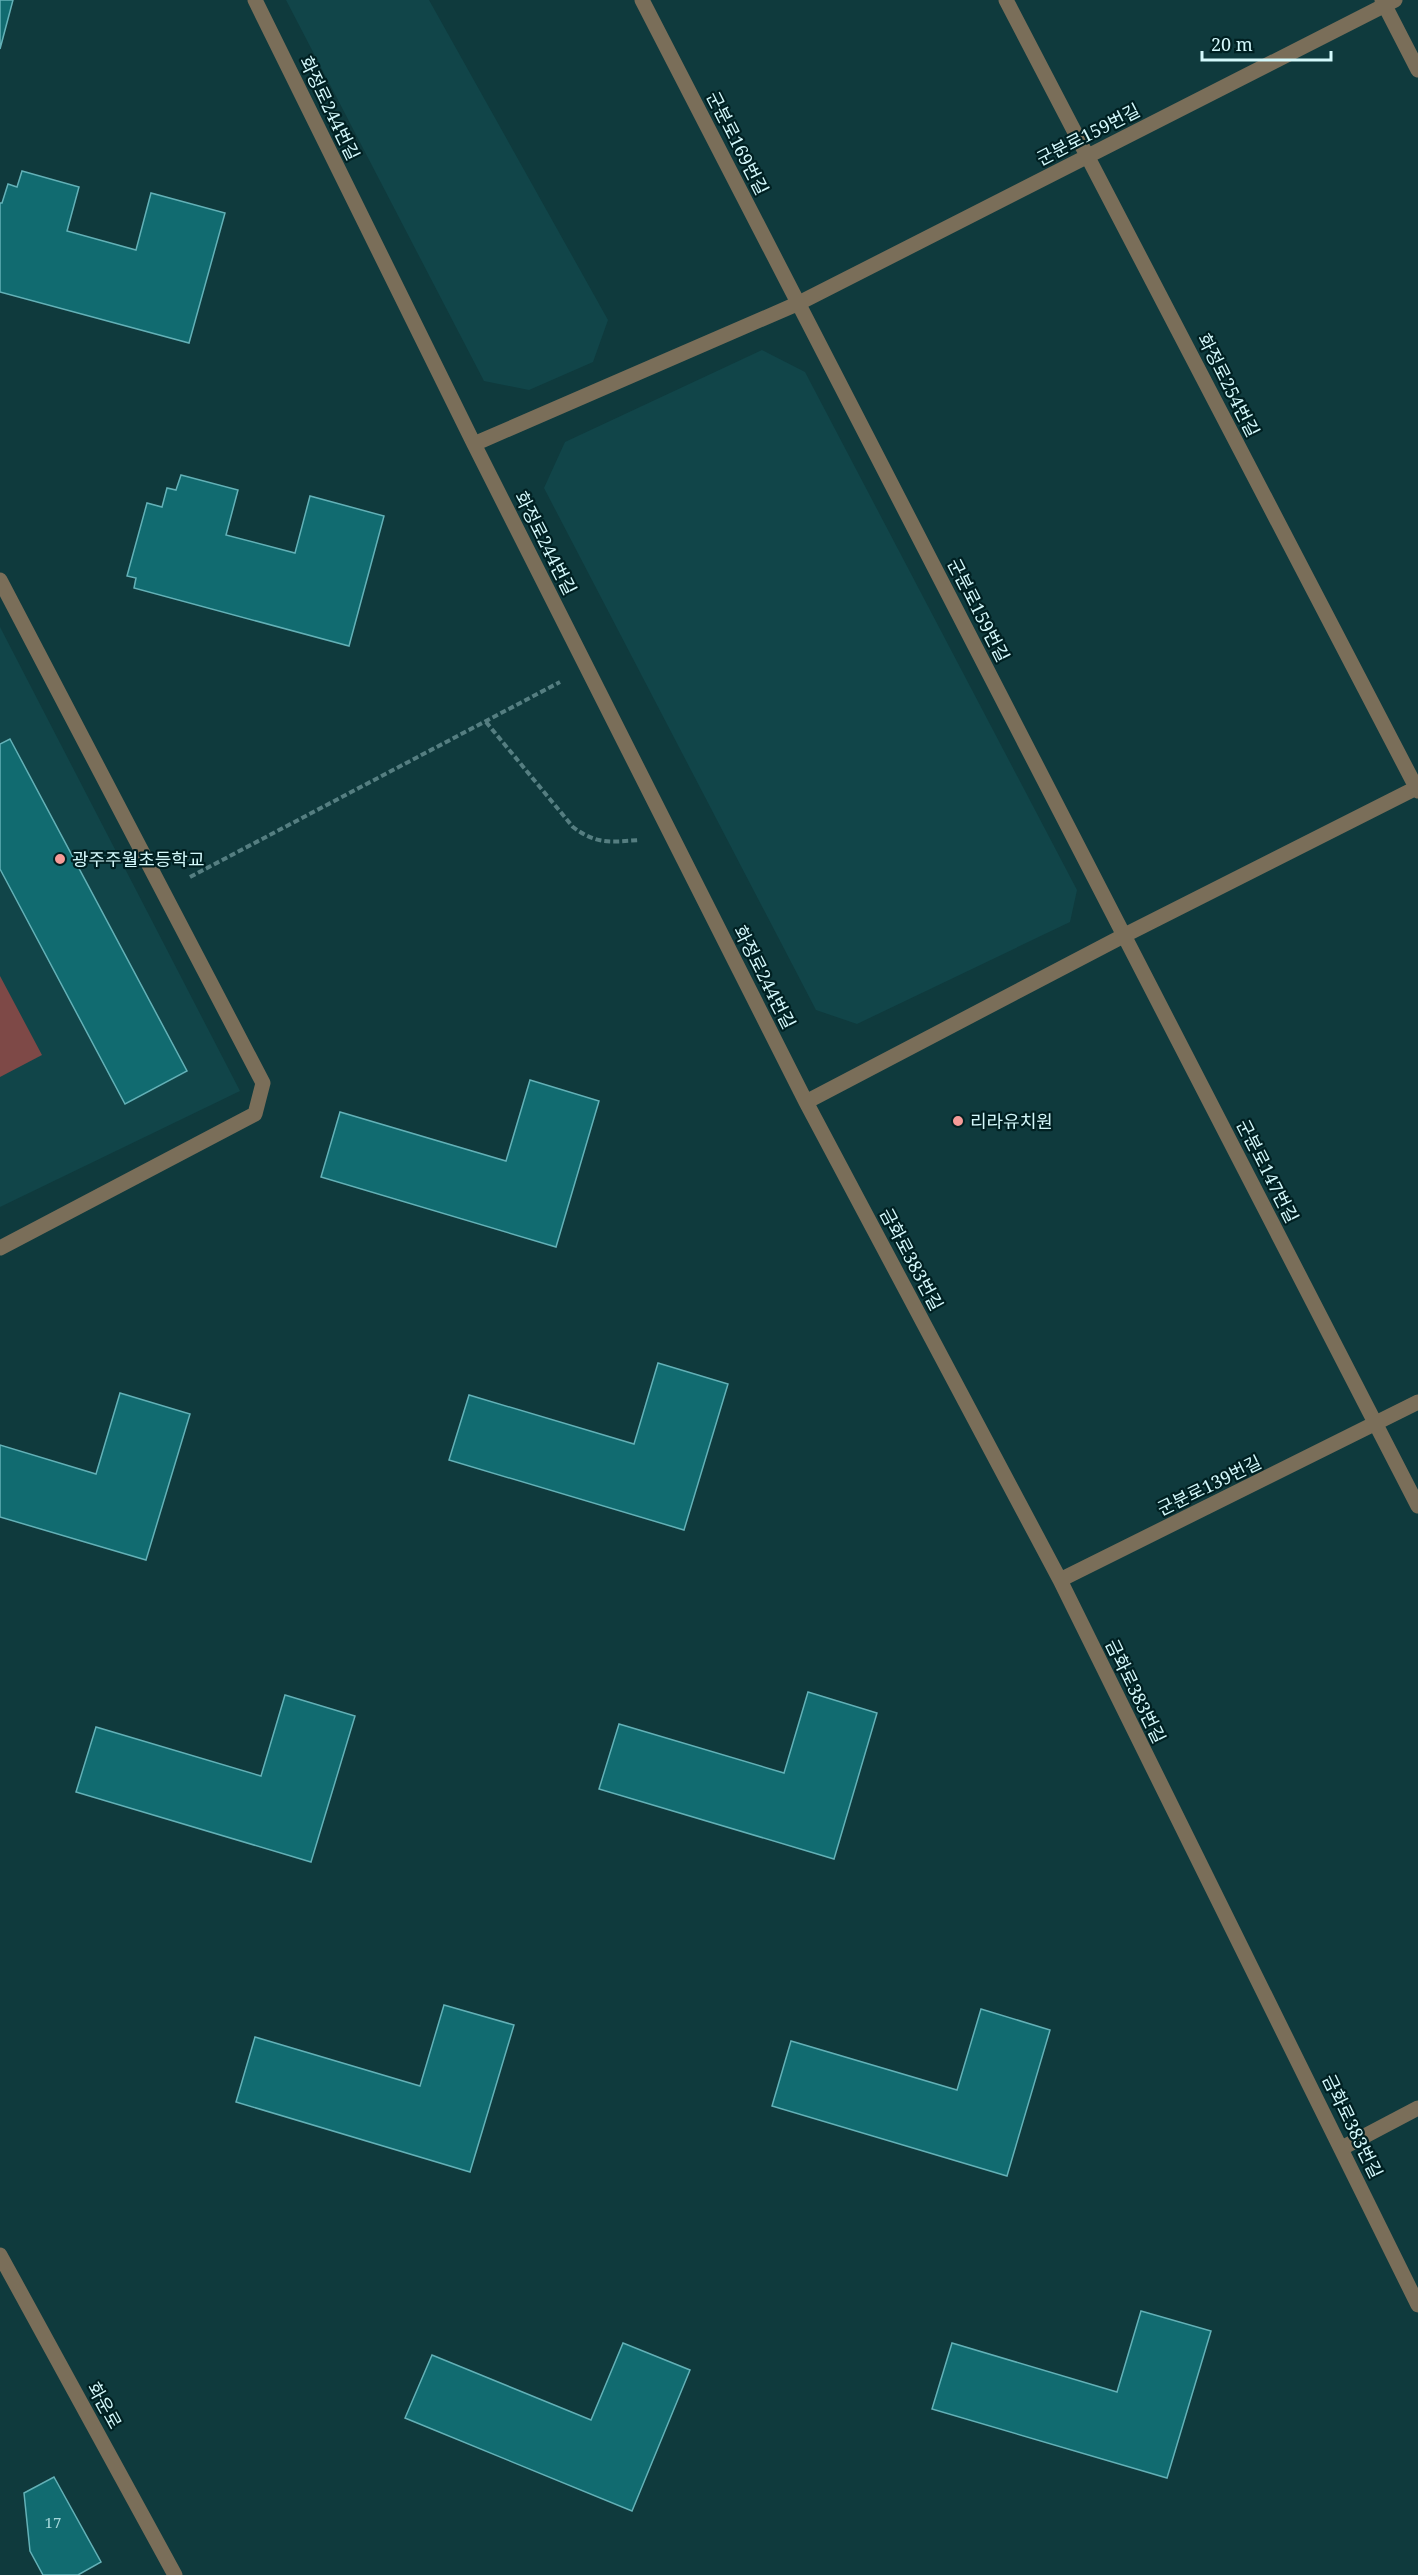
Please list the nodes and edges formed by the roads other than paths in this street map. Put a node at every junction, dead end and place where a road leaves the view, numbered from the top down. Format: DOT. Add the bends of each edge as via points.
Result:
graph roads {
  1 [pos="255,0"];
  2 [pos="642,0"];
  3 [pos="1006,0"];
  4 [pos="1387,2"];
  5 [pos="1418,70"];
  6 [pos="1088,156"];
  7 [pos="799,303"];
  8 [pos="474,444"];
  9 [pos="0,580"];
  10 [pos="1417,789"];
  11 [pos="1125,935"];
  12 [pos="806,1102"];
  13 [pos="0,1248"];
  14 [pos="1418,1402"];
  15 [pos="1376,1424"];
  16 [pos="1418,1506"];
  17 [pos="1060,1580"];
  18 [pos="1418,2108"];
  19 [pos="1342,2148"];
  20 [pos="0,2255"];
  21 [pos="1418,2305"];
  22 [pos="175,2575"];
  1 -- 8 [label="street, 화정로244번길"];
  2 -- 7 [label="street, 군분로169번길"];
  3 -- 6 [label="street, 화정로254번길"];
  4 -- 5 [label="street"];
  4 -- 6 [label="street, 군분로159번길"];
  6 -- 7 [label="street, 군분로159번길"];
  6 -- 10 [label="street, 화정로254번길"];
  7 -- 8 [label="street, 군분로159번길"];
  7 -- 11 [label="street, 군분로159번길"];
  8 -- 12 [label="street, 화정로244번길"];
  9 -- 13 [label="street" via="263,1083 255,1114"];
  10 -- 11 [label="street"];
  11 -- 12 [label="street"];
  11 -- 15 [label="street, 군분로147번길"];
  12 -- 17 [label="street, 금화로383번길"];
  14 -- 15 [label="street, 군분로139번길"];
  15 -- 16 [label="street"];
  15 -- 17 [label="street, 군분로139번길"];
  17 -- 19 [label="street, 금화로383번길"];
  18 -- 19 [label="street"];
  19 -- 21 [label="street, 금화로383번길"];
  20 -- 22 [label="street, 화운로"];
}
